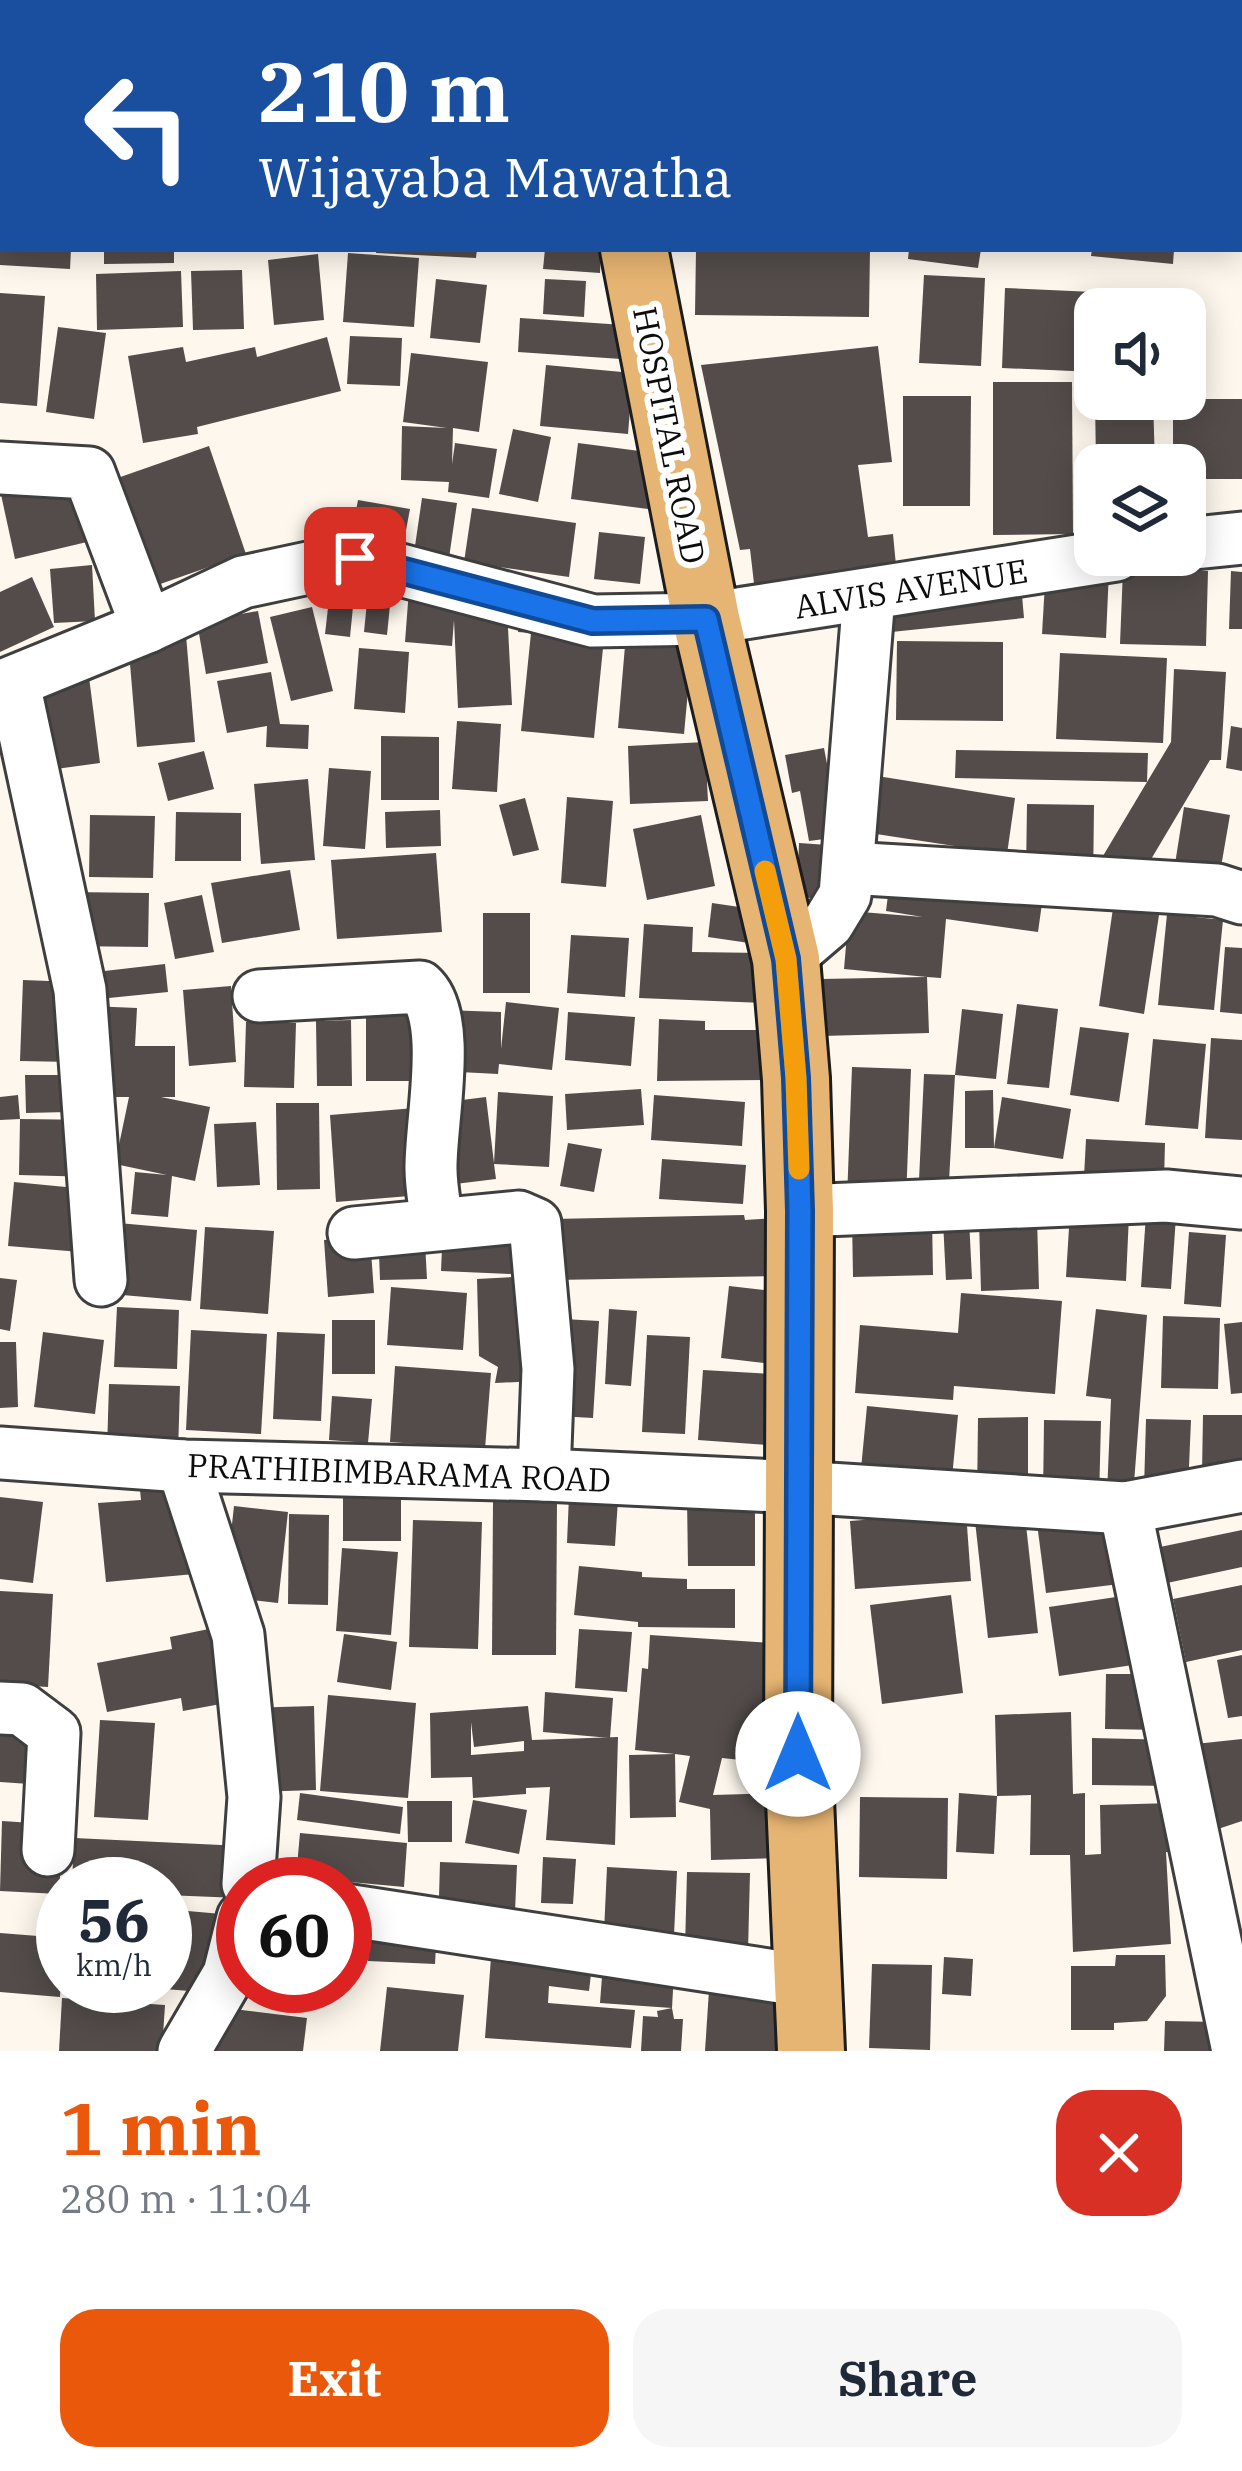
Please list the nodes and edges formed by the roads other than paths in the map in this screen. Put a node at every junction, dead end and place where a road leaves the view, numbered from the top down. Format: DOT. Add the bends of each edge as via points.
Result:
graph roads {
  1 [pos="635,252"];
  2 [pos="0,468"];
  3 [pos="1074,562"];
  4 [pos="868,595"];
  5 [pos="706,619"];
  6 [pos="148,627"];
  7 [pos="7,686"];
  8 [pos="848,868"];
  9 [pos="1242,898"];
  10 [pos="786,959"];
  11 [pos="259,996"];
  12 [pos="1242,1203"];
  13 [pos="800,1211"];
  14 [pos="437,1224"];
  15 [pos="355,1233"];
  16 [pos="100,1280"];
  17 [pos="0,1453"];
  18 [pos="183,1466"];
  19 [pos="544,1475"];
  20 [pos="1242,1486"];
  21 [pos="798,1487"];
  22 [pos="1125,1508"];
  23 [pos="0,1708"];
  24 [pos="48,1850"];
  25 [pos="250,1857"];
  26 [pos="372,1914"];
  27 [pos="807,1981"];
  28 [pos="216,1996"];
  29 [pos="184,2051"];
  30 [pos="811,2051"];
  31 [pos="1238,2051"];
  1 -- 5 [label="main road, HOSPITAL ROAD"];
  2 -- 6 [label="street" via="89,472"];
  3 -- 4 [label="street, ALVIS AVENUE"];
  4 -- 5 [label="street, ALVIS AVENUE"];
  4 -- 8 [label="street"];
  5 -- 6 [label="street, ALVIS AVENUE" via="593,621 355,558 243,582"];
  5 -- 10 [label="main road, HOSPITAL ROAD"];
  6 -- 7 [label="street, ALVIS AVENUE"];
  7 -- 16 [label="street" via="80,990"];
  8 -- 9 [label="street" via="1217,890"];
  8 -- 10 [label="street" via="828,923"];
  10 -- 13 [label="main road, HOSPITAL ROAD"];
  11 -- 14 [label="street" via="420,987 430,995 438,1037 430,1171"];
  12 -- 13 [label="street" via="1166,1196"];
  13 -- 21 [label="main road, HOSPITAL ROAD"];
  14 -- 15 [label="street"];
  14 -- 19 [label="street" via="519,1217 535,1224 548,1369"];
  17 -- 18 [label="street, PRATHIBIMBARAMA ROAD"];
  18 -- 19 [label="street, PRATHIBIMBARAMA ROAD"];
  18 -- 25 [label="street" via="238,1635 254,1797"];
  19 -- 21 [label="street, PRATHIBIMBARAMA ROAD"];
  20 -- 22 [label="street, PRATHIBIMBARAMA ROAD"];
  21 -- 22 [label="street, PRATHIBIMBARAMA ROAD"];
  21 -- 27 [label="main road, HOSPITAL ROAD"];
  22 -- 31 [label="street"];
  23 -- 24 [label="street" via="22,1709 54,1732"];
  26 -- 27 [label="street"];
  27 -- 30 [label="main road, HOSPITAL ROAD"];
  28 -- 29 [label="street"];
}
